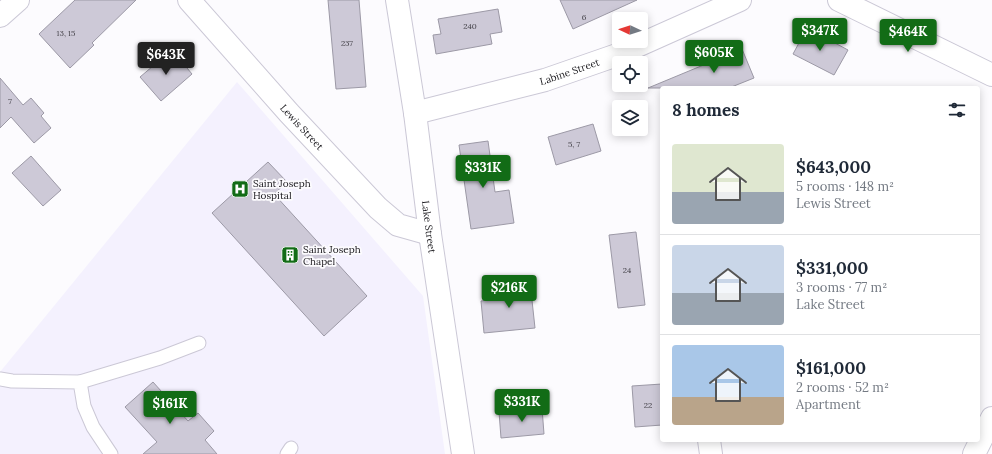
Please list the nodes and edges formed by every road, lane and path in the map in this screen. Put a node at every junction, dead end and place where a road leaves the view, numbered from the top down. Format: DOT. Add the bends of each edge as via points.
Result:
graph roads {
  1 [pos="18,0"];
  2 [pos="189,0"];
  3 [pos="396,0"];
  4 [pos="740,0"];
  5 [pos="840,0"];
  6 [pos="0,16"];
  7 [pos="992,75"];
  8 [pos="415,113"];
  9 [pos="430,234"];
  10 [pos="200,342"];
  11 [pos="0,379"];
  12 [pos="80,382"];
  13 [pos="992,418"];
  14 [pos="709,442"];
  15 [pos="111,454"];
  16 [pos="463,454"];
  17 [pos="711,454"];
  18 [pos="974,454"];
  1 -- 6 [label="street"];
  2 -- 9 [label="street, Lewis Street" via="378,208 398,225"];
  3 -- 8 [label="street, Lake Street"];
  4 -- 8 [label="street, Labine Street" via="617,55 544,80"];
  5 -- 7 [label="street"];
  8 -- 9 [label="street, Lake Street"];
  9 -- 16 [label="street, Lake Street"];
  10 -- 12 [label="lane" via="160,358"];
  11 -- 12 [label="lane" via="20,382"];
  12 -- 15 [label="lane" via="84,406 93,427"];
  13 -- 18 [label="street"];
  14 -- 17 [label="street"];
}
